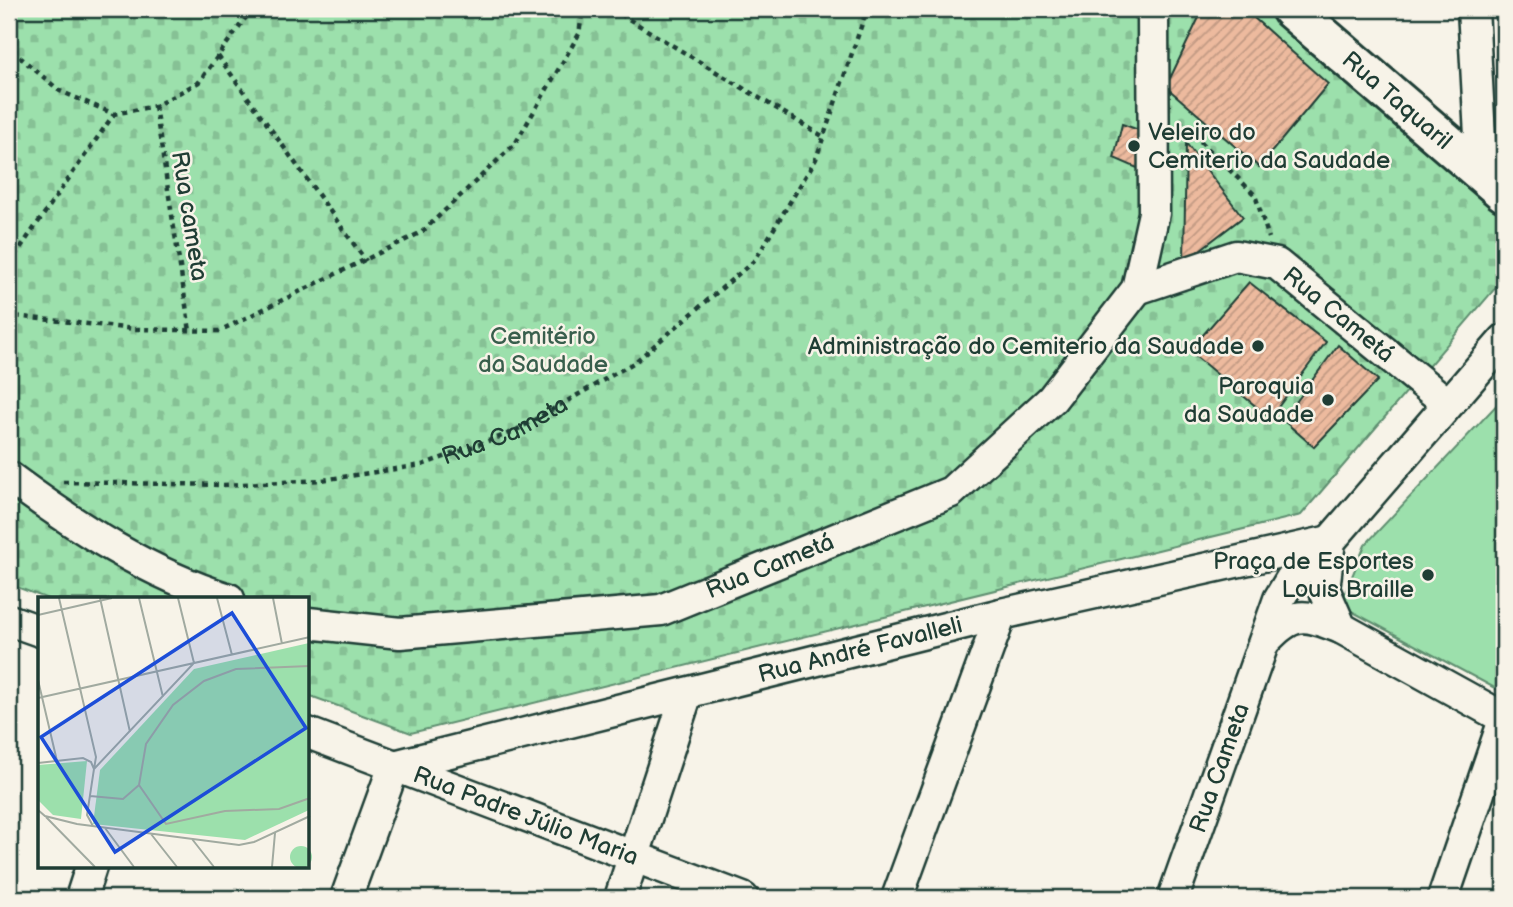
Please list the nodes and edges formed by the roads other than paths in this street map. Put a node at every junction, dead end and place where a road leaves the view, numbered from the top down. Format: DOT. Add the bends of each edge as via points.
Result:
graph roads {
  1 [pos="1149,9"];
  2 [pos="1291,9"];
  3 [pos="1473,9"];
  4 [pos="1493,182"];
  5 [pos="1137,289"];
  6 [pos="1504,340"];
  7 [pos="1447,403"];
  8 [pos="9,477"];
  9 [pos="1330,541"];
  10 [pos="223,597"];
  11 [pos="1001,614"];
  12 [pos="9,620"];
  13 [pos="310,623"];
  14 [pos="1341,628"];
  15 [pos="38,630"];
  16 [pos="1267,639"];
  17 [pos="687,693"];
  18 [pos="1504,719"];
  19 [pos="310,734"];
  20 [pos="394,766"];
  21 [pos="635,858"];
  22 [pos="90,869"];
  23 [pos="81,898"];
  24 [pos="346,898"];
  25 [pos="620,898"];
  26 [pos="743,898"];
  27 [pos="897,898"];
  28 [pos="1173,898"];
  29 [pos="1443,898"];
  1 -- 5 [label="street, Rua Cametá" via="1153,15 1154,213"];
  2 -- 4 [label="street, Rua Taquaril"];
  3 -- 4 [label="street"];
  5 -- 7 [label="street, Rua Cametá" via="1236,256 1277,264"];
  5 -- 13 [label="street, Rua Cametá" via="1052,399 951,492 661,610 400,633"];
  6 -- 7 [label="street, Rua Cameta"];
  7 -- 9 [label="street, Rua Cameta"];
  8 -- 10 [label="street" via="104,544 179,583"];
  9 -- 11 [label="street, Rua André Favalleli"];
  9 -- 14 [label="street" via="1324,589"];
  9 -- 16 [label="street, Rua Cameta" via="1292,579 1279,600"];
  11 -- 17 [label="street, Rua André Favalleli"];
  11 -- 27 [label="street"];
  12 -- 15 [label="street"];
  14 -- 16 [label="street" via="1311,617 1294,617"];
  14 -- 18 [label="street"];
  16 -- 28 [label="street, Rua Cameta"];
  17 -- 20 [label="street, Rua André Favalleli"];
  17 -- 21 [label="street"];
  18 -- 29 [label="street"];
  19 -- 20 [label="street, Rua Padre Júlio Maria"];
  20 -- 21 [label="street, Rua Padre Júlio Maria"];
  20 -- 24 [label="street"];
  21 -- 25 [label="street"];
  21 -- 26 [label="street, Rua Padre Júlio Maria"];
  22 -- 23 [label="street"];
}
